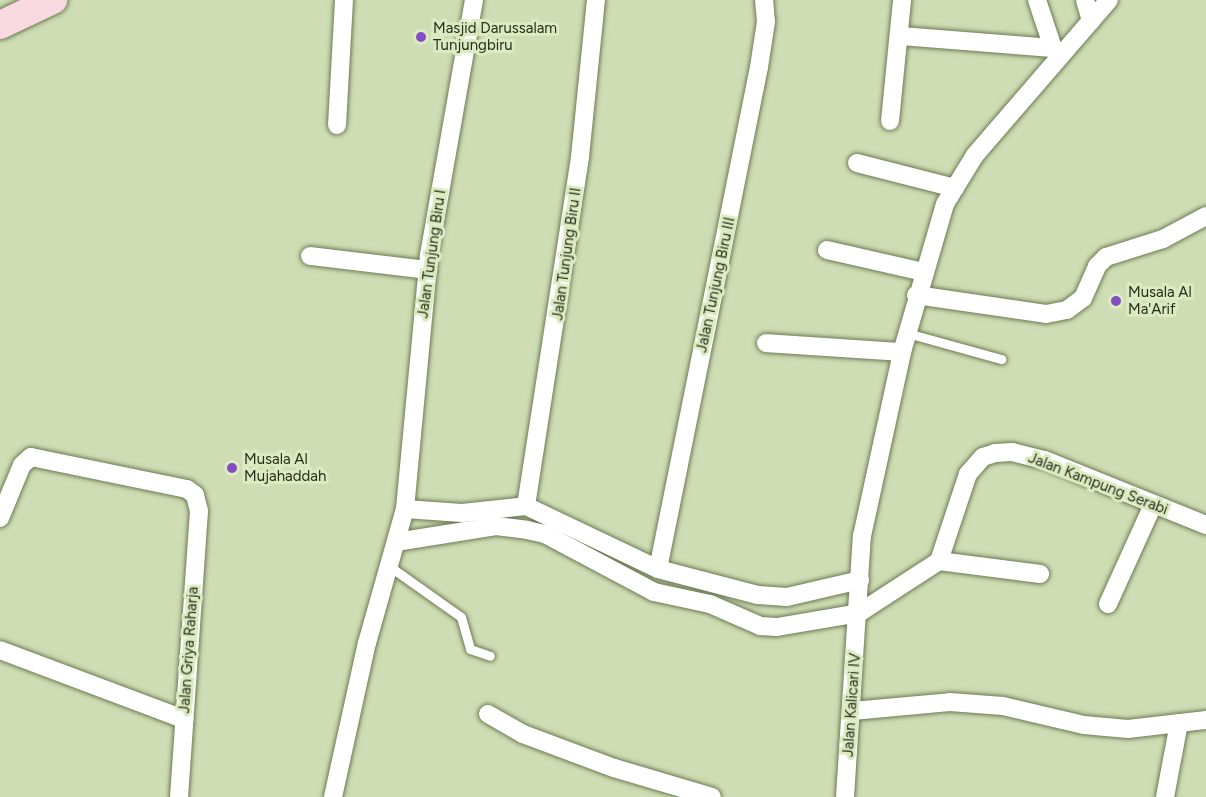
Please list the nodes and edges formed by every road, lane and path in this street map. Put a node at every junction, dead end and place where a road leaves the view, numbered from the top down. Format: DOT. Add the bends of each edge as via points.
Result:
graph roads {
  1 [pos="53,0"];
  2 [pos="344,0"];
  3 [pos="474,0"];
  4 [pos="596,0"];
  5 [pos="764,0"];
  6 [pos="902,0"];
  7 [pos="1037,0"];
  8 [pos="1085,0"];
  9 [pos="1109,0"];
  10 [pos="1091,21"];
  11 [pos="0,25"];
  12 [pos="901,36"];
  13 [pos="1056,52"];
  14 [pos="890,121"];
  15 [pos="337,125"];
  16 [pos="857,163"];
  17 [pos="955,188"];
  18 [pos="1206,216"];
  19 [pos="827,250"];
  20 [pos="310,256"];
  21 [pos="428,270"];
  22 [pos="924,272"];
  23 [pos="916,295"];
  24 [pos="907,333"];
  25 [pos="766,343"];
  26 [pos="902,352"];
  27 [pos="1001,359"];
  28 [pos="1153,505"];
  29 [pos="526,506"];
  30 [pos="405,509"];
  31 [pos="0,518"];
  32 [pos="1206,525"];
  33 [pos="396,542"];
  34 [pos="939,561"];
  35 [pos="389,566"];
  36 [pos="658,569"];
  37 [pos="1040,574"];
  38 [pos="860,580"];
  39 [pos="1108,604"];
  40 [pos="859,613"];
  41 [pos="0,650"];
  42 [pos="490,656"];
  43 [pos="852,711"];
  44 [pos="488,714"];
  45 [pos="184,719"];
  46 [pos="1206,720"];
  47 [pos="1179,723"];
  48 [pos="179,797"];
  49 [pos="333,797"];
  50 [pos="712,797"];
  51 [pos="844,797"];
  52 [pos="1165,797"];
  1 -- 11 [label="main road"];
  2 -- 15 [label="street"];
  3 -- 21 [label="street, Jalan Tunjung Biru I"];
  4 -- 29 [label="street, Jalan Tunjung Biru II" via="577,180"];
  5 -- 36 [label="street, Jalan Tunjung Biru III" via="766,22 759,67"];
  6 -- 12 [label="street"];
  7 -- 13 [label="street"];
  8 -- 10 [label="street"];
  9 -- 10 [label="street, Jalan Kalicari IV"];
  10 -- 13 [label="street, Jalan Kalicari IV"];
  12 -- 13 [label="street"];
  12 -- 14 [label="street"];
  13 -- 17 [label="street, Jalan Kalicari IV" via="975,155"];
  16 -- 17 [label="street"];
  17 -- 22 [label="street, Jalan Kalicari IV" via="945,204"];
  18 -- 23 [label="street" via="1163,239 1106,257 1083,298 1067,310 1046,314"];
  19 -- 22 [label="street"];
  20 -- 21 [label="street"];
  21 -- 30 [label="street, Jalan Tunjung Biru I"];
  22 -- 23 [label="street, Jalan Kalicari IV"];
  23 -- 24 [label="street, Jalan Kalicari IV"];
  24 -- 26 [label="street, Jalan Kalicari IV"];
  24 -- 27 [label="lane"];
  25 -- 26 [label="street"];
  26 -- 38 [label="street, Jalan Kalicari IV" via="862,536"];
  28 -- 32 [label="street, Jalan Kampung Serabi"];
  28 -- 34 [label="street, Jalan Kampung Serabi" via="1045,459 1012,452 995,453 983,458 968,474"];
  28 -- 39 [label="street"];
  29 -- 30 [label="street" via="462,513"];
  29 -- 36 [label="street"];
  30 -- 33 [label="street, Jalan Tunjung Biru I"];
  31 -- 45 [label="street, Jalan Griya Raharja" via="22,465 37,456 187,489 198,502"];
  33 -- 35 [label="street, Jalan Tunjung Biru I"];
  33 -- 40 [label="street" via="496,526 528,530 545,534 654,592 710,604 760,626 795,626"];
  34 -- 37 [label="street"];
  34 -- 40 [label="street"];
  35 -- 42 [label="lane" via="461,617 466,626 466,644"];
  35 -- 49 [label="street, Jalan Tunjung Biru I" via="367,643"];
  36 -- 38 [label="street" via="735,590 787,597"];
  38 -- 40 [label="street, Jalan Kalicari IV"];
  40 -- 43 [label="street, Jalan Kalicari IV"];
  41 -- 45 [label="street"];
  43 -- 47 [label="street" via="950,702 1003,706 1084,725 1128,729"];
  43 -- 51 [label="street, Jalan Kalicari IV"];
  44 -- 50 [label="street" via="516,731 614,768"];
  45 -- 48 [label="street, Jalan Griya Raharja"];
  46 -- 47 [label="street"];
  47 -- 52 [label="street"];
}
